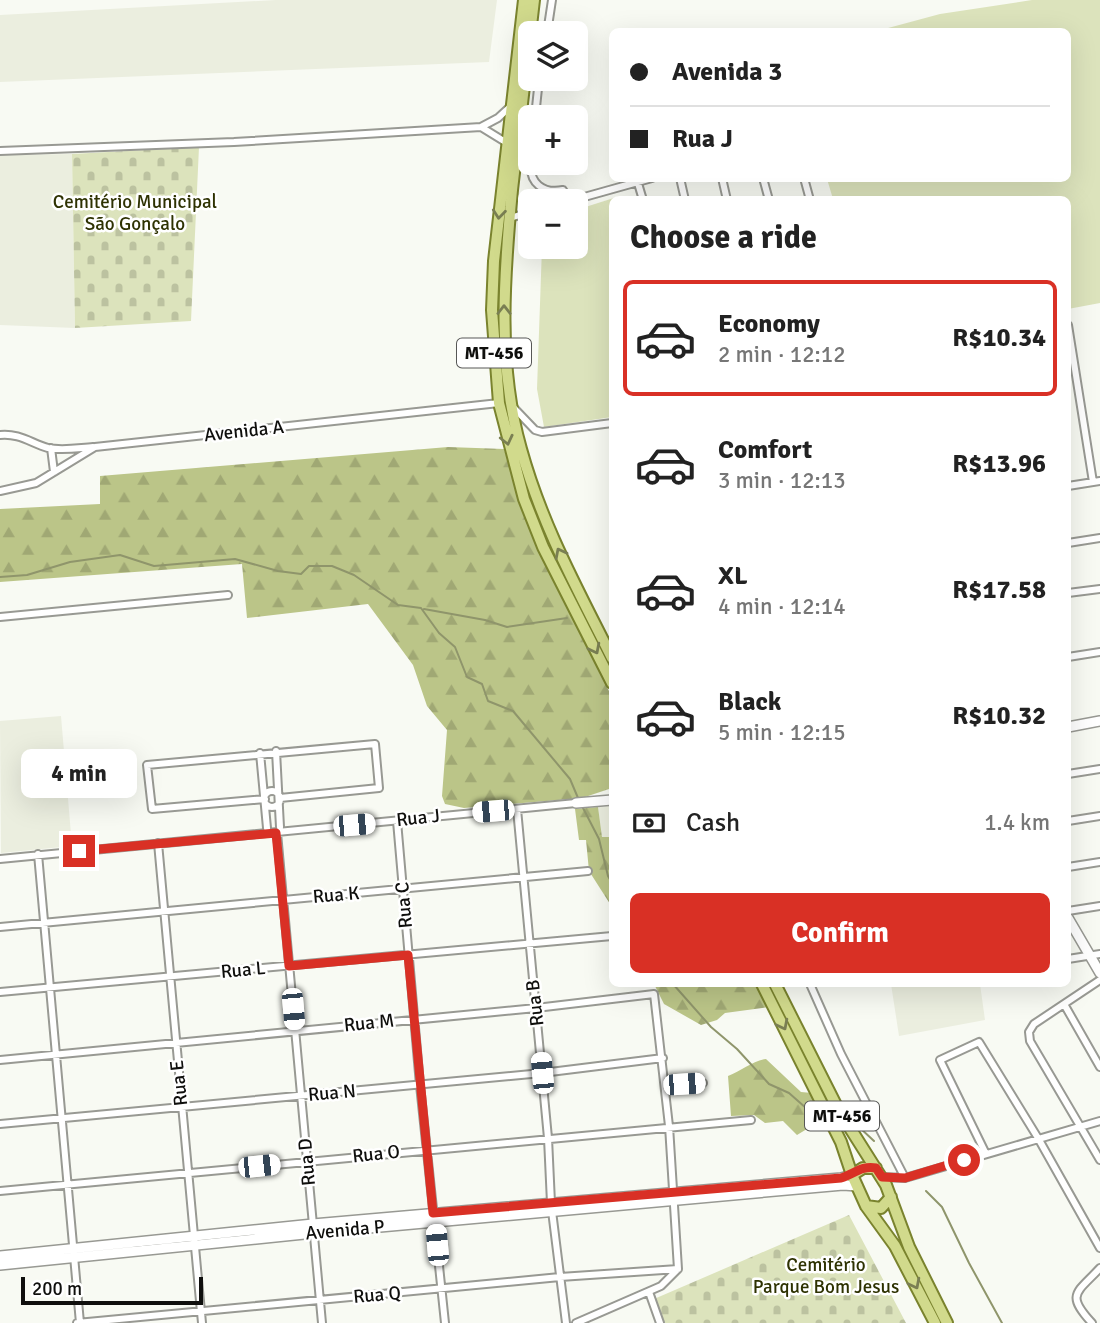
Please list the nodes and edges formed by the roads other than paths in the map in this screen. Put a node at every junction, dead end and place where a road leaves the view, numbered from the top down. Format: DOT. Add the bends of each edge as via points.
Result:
graph roads {
  1 [pos="524,0"];
  2 [pos="534,0"];
  3 [pos="552,0"];
  4 [pos="549,21"];
  5 [pos="510,107"];
  6 [pos="481,127"];
  7 [pos="507,143"];
  8 [pos="0,151"];
  9 [pos="531,175"];
  10 [pos="634,182"];
  11 [pos="542,189"];
  12 [pos="588,195"];
  13 [pos="518,216"];
  14 [pos="510,218"];
  15 [pos="1071,342"];
  16 [pos="499,403"];
  17 [pos="512,407"];
  18 [pos="609,423"];
  19 [pos="0,435"];
  20 [pos="95,447"];
  21 [pos="51,448"];
  22 [pos="54,472"];
  23 [pos="1096,482"];
  24 [pos="1071,486"];
  25 [pos="0,491"];
  26 [pos="1100,538"];
  27 [pos="1071,543"];
  28 [pos="1100,589"];
  29 [pos="1071,593"];
  30 [pos="228,595"];
  31 [pos="0,617"];
  32 [pos="609,651"];
  33 [pos="1100,652"];
  34 [pos="1071,657"];
  35 [pos="609,677"];
  36 [pos="1100,722"];
  37 [pos="1071,727"];
  38 [pos="276,751"];
  39 [pos="260,753"];
  40 [pos="1100,769"];
  41 [pos="1071,774"];
  42 [pos="609,795"];
  43 [pos="280,798"];
  44 [pos="265,799"];
  45 [pos="609,800"];
  46 [pos="581,802"];
  47 [pos="517,809"];
  48 [pos="1100,816"];
  49 [pos="397,821"];
  50 [pos="1071,821"];
  51 [pos="267,828"];
  52 [pos="278,830"];
  53 [pos="158,843"];
  54 [pos="38,854"];
  55 [pos="0,859"];
  56 [pos="1100,862"];
  57 [pos="1071,867"];
  58 [pos="588,871"];
  59 [pos="522,877"];
  60 [pos="403,889"];
  61 [pos="283,900"];
  62 [pos="1100,906"];
  63 [pos="164,911"];
  64 [pos="1071,911"];
  65 [pos="43,922"];
  66 [pos="1071,922"];
  67 [pos="0,927"];
  68 [pos="609,936"];
  69 [pos="528,943"];
  70 [pos="408,955"];
  71 [pos="1095,955"];
  72 [pos="1071,959"];
  73 [pos="289,966"];
  74 [pos="1100,973"];
  75 [pos="169,976"];
  76 [pos="1100,981"];
  77 [pos="764,987"];
  78 [pos="777,987"];
  79 [pos="811,987"];
  80 [pos="49,988"];
  81 [pos="0,992"];
  82 [pos="1064,1004"];
  83 [pos="536,1007"];
  84 [pos="414,1018"];
  85 [pos="295,1031"];
  86 [pos="175,1042"];
  87 [pos="55,1053"];
  88 [pos="663,1058"];
  89 [pos="0,1060"];
  90 [pos="1100,1067"];
  91 [pos="542,1073"];
  92 [pos="703,1083"];
  93 [pos="420,1085"];
  94 [pos="666,1086"];
  95 [pos="301,1096"];
  96 [pos="181,1107"];
  97 [pos="61,1118"];
  98 [pos="751,1120"];
  99 [pos="1100,1121"];
  100 [pos="0,1124"];
  101 [pos="669,1126"];
  102 [pos="1080,1126"];
  103 [pos="548,1138"];
  104 [pos="1038,1138"];
  105 [pos="428,1149"];
  106 [pos="986,1154"];
  107 [pos="1100,1160"];
  108 [pos="306,1161"];
  109 [pos="188,1172"];
  110 [pos="879,1173"];
  111 [pos="852,1175"];
  112 [pos="905,1178"];
  113 [pos="67,1183"];
  114 [pos="857,1186"];
  115 [pos="0,1191"];
  116 [pos="674,1196"];
  117 [pos="891,1197"];
  118 [pos="866,1206"];
  119 [pos="552,1207"];
  120 [pos="434,1218"];
  121 [pos="313,1228"];
  122 [pos="193,1240"];
  123 [pos="1100,1248"];
  124 [pos="73,1253"];
  125 [pos="0,1256"];
  126 [pos="0,1265"];
  127 [pos="1100,1268"];
  128 [pos="678,1269"];
  129 [pos="560,1277"];
  130 [pos="441,1289"];
  131 [pos="649,1292"];
  132 [pos="320,1300"];
  133 [pos="201,1311"];
  134 [pos="79,1323"];
  135 [pos="202,1323"];
  136 [pos="322,1323"];
  137 [pos="445,1323"];
  138 [pos="566,1323"];
  139 [pos="576,1323"];
  140 [pos="660,1323"];
  141 [pos="935,1323"];
  142 [pos="947,1323"];
  143 [pos="1092,1323"];
  1 -- 5 [label="main road, MT-456"];
  2 -- 14 [label="main road, MT-456"];
  3 -- 4 [label="street"];
  5 -- 6 [label="street"];
  5 -- 7 [label="main road, MT-456"];
  6 -- 7 [label="street"];
  6 -- 8 [label="street"];
  7 -- 16 [label="main road, MT-456, one-way" via="492,310"];
  9 -- 11 [label="street"];
  10 -- 12 [label="street"];
  13 -- 14 [label="street"];
  17 -- 14 [label="main road, MT-456, one-way" via="504,311"];
  15 -- 23 [label="street"];
  16 -- 20 [label="street, Avenida A"];
  16 -- 35 [label="main road, MT-456, one-way" via="524,499 542,547"];
  17 -- 18 [label="street" via="542,432"];
  32 -- 17 [label="main road, MT-456, one-way" via="546,526"];
  19 -- 21 [label="street"];
  20 -- 21 [label="street"];
  20 -- 22 [label="street, Avenida A"];
  21 -- 22 [label="street"];
  22 -- 25 [label="street, Avenida A" via="36,483"];
  23 -- 24 [label="street"];
  26 -- 27 [label="street"];
  28 -- 29 [label="street"];
  30 -- 31 [label="street"];
  33 -- 34 [label="street"];
  36 -- 37 [label="street"];
  38 -- 39 [label="street"];
  38 -- 43 [label="street, Rua D"];
  38 -- 43 [label="street" via="375,744 380,788"];
  39 -- 44 [label="street"];
  39 -- 44 [label="street" via="147,765 152,809"];
  40 -- 41 [label="street"];
  42 -- 46 [label="street, Rua J"];
  43 -- 44 [label="street" via="273,806"];
  43 -- 52 [label="street, Rua D"];
  44 -- 51 [label="street"];
  45 -- 46 [label="street, Rua J"];
  46 -- 47 [label="street, Rua J"];
  47 -- 49 [label="street, Rua J"];
  47 -- 59 [label="street, Rua B"];
  48 -- 50 [label="street"];
  49 -- 52 [label="street, Rua J"];
  49 -- 60 [label="street, Rua C"];
  52 -- 53 [label="street, Rua J"];
  52 -- 61 [label="street, Rua D"];
  53 -- 54 [label="street, Rua J"];
  53 -- 63 [label="street, Rua E"];
  54 -- 55 [label="street, Rua J"];
  54 -- 65 [label="street"];
  56 -- 57 [label="street"];
  58 -- 59 [label="street, Rua K"];
  59 -- 60 [label="street, Rua K"];
  59 -- 69 [label="street, Rua B"];
  60 -- 61 [label="street, Rua K"];
  60 -- 70 [label="street, Rua C"];
  61 -- 63 [label="street, Rua K"];
  61 -- 73 [label="street, Rua D"];
  62 -- 64 [label="street"];
  63 -- 65 [label="street, Rua K"];
  63 -- 75 [label="street, Rua E"];
  65 -- 67 [label="street, Rua K"];
  65 -- 80 [label="street"];
  66 -- 71 [label="street"];
  68 -- 69 [label="street, Rua L"];
  69 -- 70 [label="street, Rua L"];
  69 -- 83 [label="street, Rua B"];
  70 -- 73 [label="street, Rua L"];
  70 -- 84 [label="street, Rua C"];
  71 -- 72 [label="street"];
  71 -- 74 [label="street"];
  73 -- 75 [label="street, Rua L"];
  73 -- 85 [label="street, Rua D"];
  75 -- 80 [label="street, Rua L"];
  75 -- 86 [label="street, Rua E"];
  76 -- 82 [label="street"];
  77 -- 111 [label="main road, MT-456, one-way" via="841,1142"];
  78 -- 110 [label="main road, MT-456" via="838,1109"];
  79 -- 112 [label="street"];
  80 -- 81 [label="street, Rua L"];
  80 -- 87 [label="street"];
  82 -- 90 [label="street"];
  82 -- 102 [label="street" via="1034,1024 1030,1041"];
  83 -- 84 [label="street, Rua M"];
  83 -- 88 [label="street, Rua M" via="654,994"];
  83 -- 91 [label="street, Rua B"];
  84 -- 85 [label="street, Rua M"];
  84 -- 93 [label="street, Rua C"];
  85 -- 86 [label="street, Rua M"];
  85 -- 95 [label="street, Rua D"];
  86 -- 87 [label="street, Rua M"];
  86 -- 96 [label="street, Rua E"];
  87 -- 89 [label="street, Rua M"];
  87 -- 97 [label="street"];
  88 -- 91 [label="street, Rua N"];
  88 -- 94 [label="street"];
  91 -- 93 [label="street, Rua N"];
  91 -- 103 [label="street, Rua B"];
  92 -- 94 [label="street"];
  93 -- 95 [label="street, Rua N"];
  93 -- 105 [label="street, Rua C"];
  94 -- 101 [label="street"];
  95 -- 96 [label="street, Rua N"];
  95 -- 108 [label="street, Rua D"];
  96 -- 97 [label="street, Rua N"];
  96 -- 109 [label="street, Rua E"];
  97 -- 100 [label="street, Rua N"];
  97 -- 113 [label="street"];
  98 -- 101 [label="street, Rua O"];
  99 -- 102 [label="street"];
  101 -- 103 [label="street, Rua O"];
  101 -- 116 [label="street"];
  102 -- 104 [label="street"];
  102 -- 107 [label="street"];
  103 -- 105 [label="street, Rua O"];
  103 -- 119 [label="street, Rua B"];
  104 -- 106 [label="street"];
  104 -- 106 [label="street" via="979,1042 940,1060"];
  104 -- 123 [label="street"];
  105 -- 108 [label="street, Rua O"];
  105 -- 120 [label="street, Rua C"];
  106 -- 112 [label="street"];
  108 -- 109 [label="street, Rua O"];
  108 -- 121 [label="street, Rua D"];
  109 -- 113 [label="street, Rua O"];
  109 -- 122 [label="street, Rua E"];
  110 -- 111 [label="main road" via="863,1168"];
  110 -- 112 [label="street"];
  110 -- 117 [label="main road, MT-456"];
  111 -- 114 [label="main road, MT-456"];
  111 -- 116 [label="street, Avenida P"];
  112 -- 117 [label="street"];
  113 -- 115 [label="street, Rua O"];
  113 -- 124 [label="street"];
  114 -- 116 [label="street, Avenida P"];
  114 -- 118 [label="main road, MT-456"];
  116 -- 119 [label="street, Avenida P"];
  116 -- 128 [label="street"];
  117 -- 118 [label="main road" via="881,1208"];
  117 -- 142 [label="main road, MT-456" via="909,1247"];
  118 -- 141 [label="main road, MT-456, one-way" via="895,1246"];
  119 -- 120 [label="street, Avenida P"];
  119 -- 129 [label="street, Rua B"];
  120 -- 121 [label="street, Avenida P"];
  120 -- 130 [label="street, Rua C"];
  121 -- 122 [label="street, Avenida P"];
  121 -- 132 [label="street, Rua D"];
  122 -- 124 [label="street, Avenida P"];
  122 -- 133 [label="street, Rua E"];
  124 -- 125 [label="street, Avenida P"];
  124 -- 126 [label="street, Avenida P"];
  124 -- 134 [label="street"];
  127 -- 143 [label="street" via="1075,1300"];
  128 -- 129 [label="street, Rua Q"];
  128 -- 131 [label="street"];
  129 -- 130 [label="street, Rua Q"];
  129 -- 138 [label="street, Rua B"];
  130 -- 132 [label="street, Rua Q"];
  130 -- 137 [label="street, Rua C"];
  131 -- 139 [label="street"];
  131 -- 140 [label="street"];
  132 -- 133 [label="street, Rua Q"];
  132 -- 136 [label="street, Rua D"];
  133 -- 134 [label="street, Rua Q"];
  133 -- 135 [label="street, Rua E"];
}
